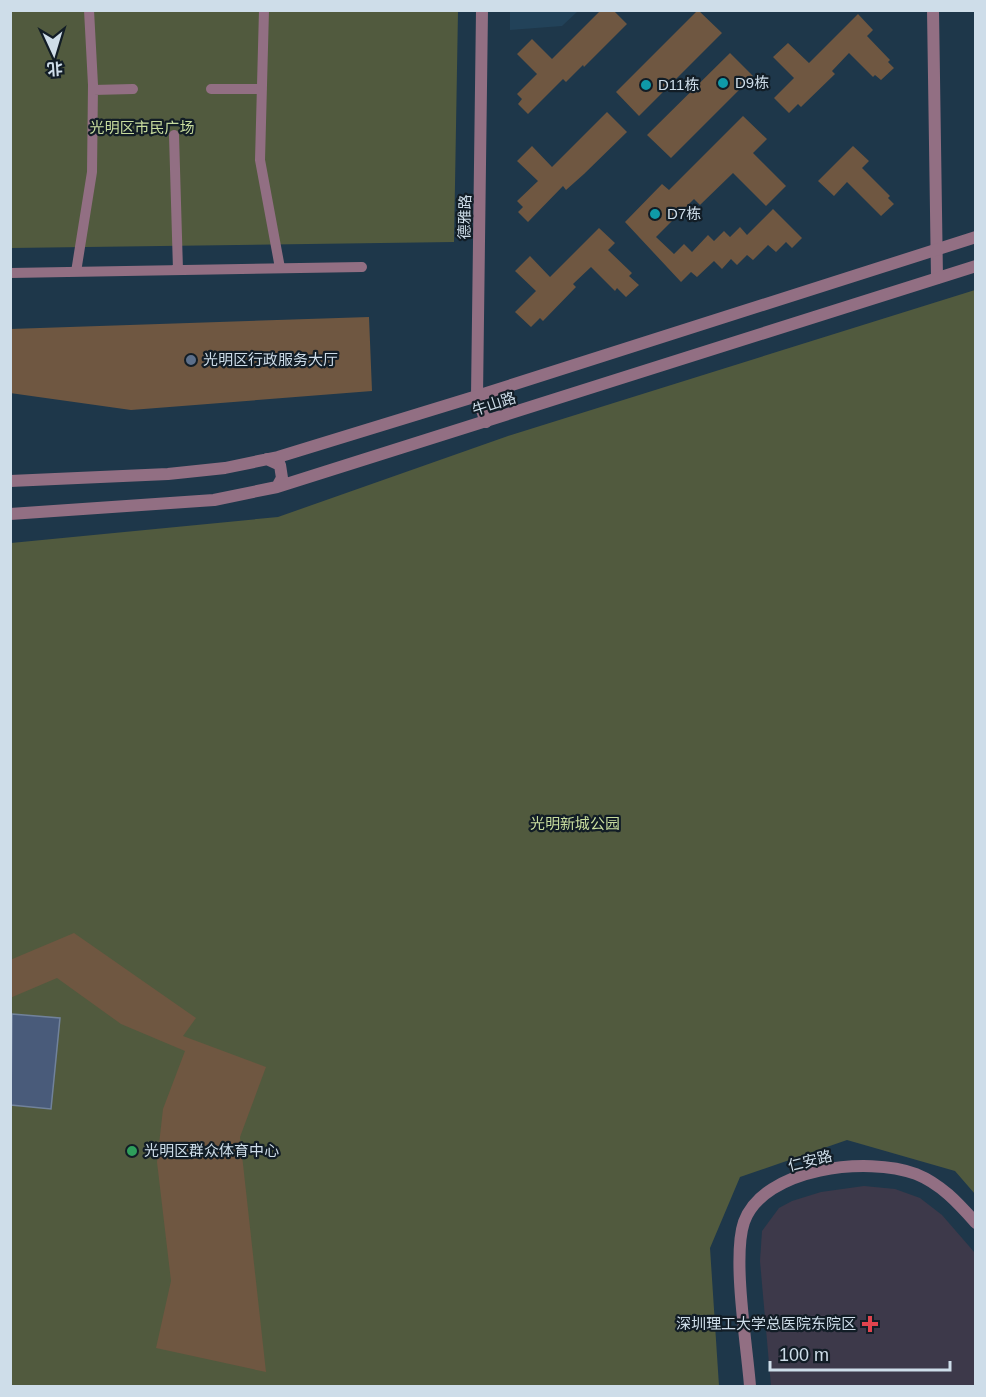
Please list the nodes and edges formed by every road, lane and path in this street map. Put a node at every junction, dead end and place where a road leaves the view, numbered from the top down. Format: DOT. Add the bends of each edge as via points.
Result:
graph roads {
  1 [pos="90,10"];
  2 [pos="264,10"];
  3 [pos="482,10"];
  4 [pos="933,10"];
  5 [pos="211,89"];
  6 [pos="262,89"];
  7 [pos="93,90"];
  8 [pos="133,90"];
  9 [pos="174,135"];
  10 [pos="975,237"];
  11 [pos="936,248"];
  12 [pos="975,266"];
  13 [pos="362,267"];
  14 [pos="280,268"];
  15 [pos="178,270"];
  16 [pos="76,272"];
  17 [pos="10,273"];
  18 [pos="938,278"];
  19 [pos="477,396"];
  20 [pos="486,422"];
  21 [pos="267,459"];
  22 [pos="10,481"];
  23 [pos="277,487"];
  24 [pos="10,514"];
  25 [pos="975,1223"];
  26 [pos="750,1386"];
  1 -- 7 [label="street"];
  2 -- 6 [label="street"];
  3 -- 19 [label="street, 德雅路"];
  4 -- 11 [label="street"];
  5 -- 6 [label="street"];
  6 -- 14 [label="street" via="260,160"];
  7 -- 8 [label="street"];
  7 -- 16 [label="street" via="92,172"];
  9 -- 15 [label="street"];
  10 -- 11 [label="street, 牛山路"];
  11 -- 18 [label="street"];
  11 -- 19 [label="street, 牛山路"];
  12 -- 18 [label="street, 牛山路"];
  13 -- 14 [label="street"];
  14 -- 15 [label="street"];
  15 -- 16 [label="street"];
  16 -- 17 [label="street"];
  18 -- 20 [label="street, 牛山路"];
  19 -- 20 [label="street, 德雅路"];
  19 -- 21 [label="street, 牛山路"];
  20 -- 23 [label="street, 牛山路"];
  21 -- 22 [label="street, 牛山路" via="168,474"];
  21 -- 23 [label="street" via="280,465 282,478"];
  23 -- 24 [label="street, 牛山路" via="214,500"];
  25 -- 26 [label="street, 仁安路" via="944,1190 899,1169 842,1168 799,1176 769,1191 749,1212 741,1234"];
}
